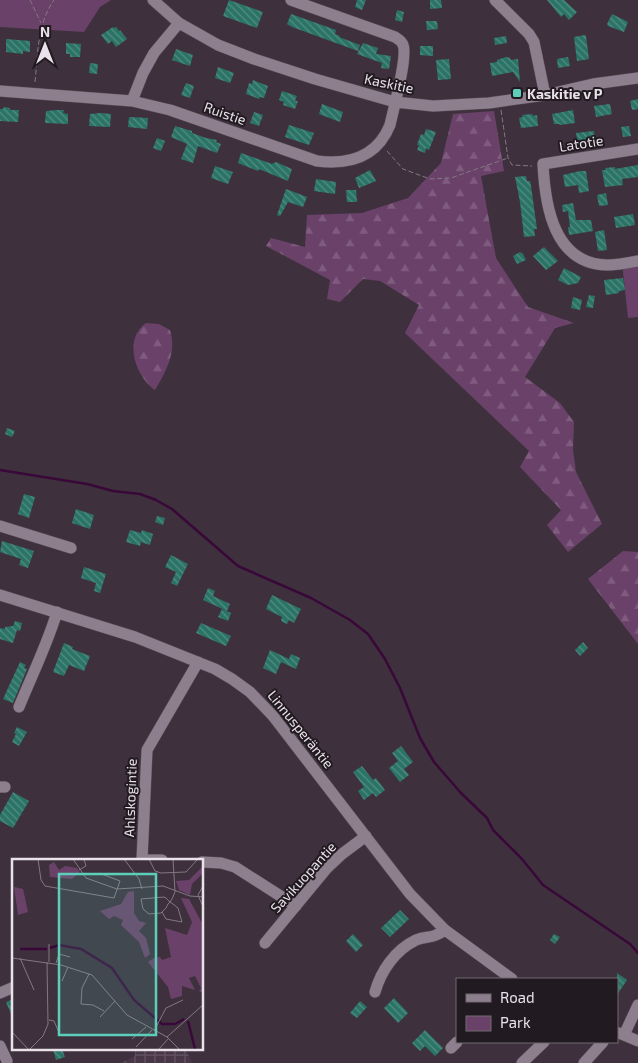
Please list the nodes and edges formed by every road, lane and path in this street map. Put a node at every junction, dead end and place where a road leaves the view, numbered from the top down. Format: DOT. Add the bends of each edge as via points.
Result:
graph roads {
  1 [pos="30,0"];
  2 [pos="54,0"];
  3 [pos="153,0"];
  4 [pos="291,0"];
  5 [pos="495,0"];
  6 [pos="179,23"];
  7 [pos="41,24"];
  8 [pos="638,78"];
  9 [pos="0,91"];
  10 [pos="34,93"];
  11 [pos="545,95"];
  12 [pos="396,98"];
  13 [pos="132,101"];
  14 [pos="500,102"];
  15 [pos="381,142"];
  16 [pos="638,149"];
  17 [pos="508,158"];
  18 [pos="543,164"];
  19 [pos="638,261"];
  20 [pos="0,526"];
  21 [pos="71,548"];
  22 [pos="0,594"];
  23 [pos="57,612"];
  24 [pos="198,662"];
  25 [pos="19,707"];
  26 [pos="366,836"];
  27 [pos="142,859"];
  28 [pos="204,862"];
  29 [pos="296,906"];
  30 [pos="445,930"];
  31 [pos="265,943"];
  32 [pos="511,978"];
  33 [pos="12,988"];
  34 [pos="375,992"];
  35 [pos="0,993"];
  36 [pos="638,1006"];
  37 [pos="620,1034"];
  38 [pos="638,1041"];
  39 [pos="543,1043"];
  40 [pos="602,1043"];
  41 [pos="0,1046"];
  42 [pos="7,1061"];
  43 [pos="522,1063"];
  44 [pos="584,1063"];
  1 -- 7 [label="path"];
  2 -- 7 [label="path"];
  3 -- 6 [label="street, Kaskitie"];
  4 -- 12 [label="street" via="400,41 404,50"];
  5 -- 11 [label="street" via="534,42"];
  6 -- 12 [label="street, Kaskitie" via="218,45 254,59 341,88"];
  6 -- 13 [label="street" via="154,53"];
  7 -- 10 [label="path"];
  8 -- 11 [label="street, Kaskitie"];
  9 -- 10 [label="street, Ruistie"];
  10 -- 13 [label="street, Ruistie"];
  11 -- 14 [label="street, Kaskitie"];
  12 -- 14 [label="street, Kaskitie" via="433,106"];
  12 -- 15 [label="street" via="390,125"];
  13 -- 15 [label="street, Ruistie" via="170,110 317,161 352,160"];
  14 -- 17 [label="path"];
  15 -- 17 [label="path" via="403,169 430,179 451,178"];
  16 -- 18 [label="street, Latotie"];
  17 -- 18 [label="path" via="512,165"];
  18 -- 19 [label="street, Latotie" via="547,208 564,244 578,258 593,263 608,265"];
  20 -- 21 [label="street"];
  22 -- 23 [label="street, Linnusperäntie"];
  23 -- 24 [label="street, Linnusperäntie" via="135,637"];
  23 -- 25 [label="street"];
  24 -- 26 [label="street, Linnusperäntie" via="250,692"];
  24 -- 27 [label="street, Ahlskogintie" via="146,750"];
  26 -- 29 [label="street, Savikuopantie" via="327,868"];
  26 -- 30 [label="street, Linnusperäntie" via="410,894"];
  28 -- 29 [label="street" via="235,867"];
  29 -- 31 [label="street, Savikuopantie"];
  30 -- 32 [label="street, Linnusperäntie"];
  30 -- 34 [label="street" via="437,936 418,939 405,946 385,970"];
  33 -- 35 [label="street"];
  36 -- 37 [label="street"];
  37 -- 38 [label="street"];
  39 -- 43 [label="street"];
  40 -- 44 [label="street"];
  41 -- 42 [label="street"];
}
